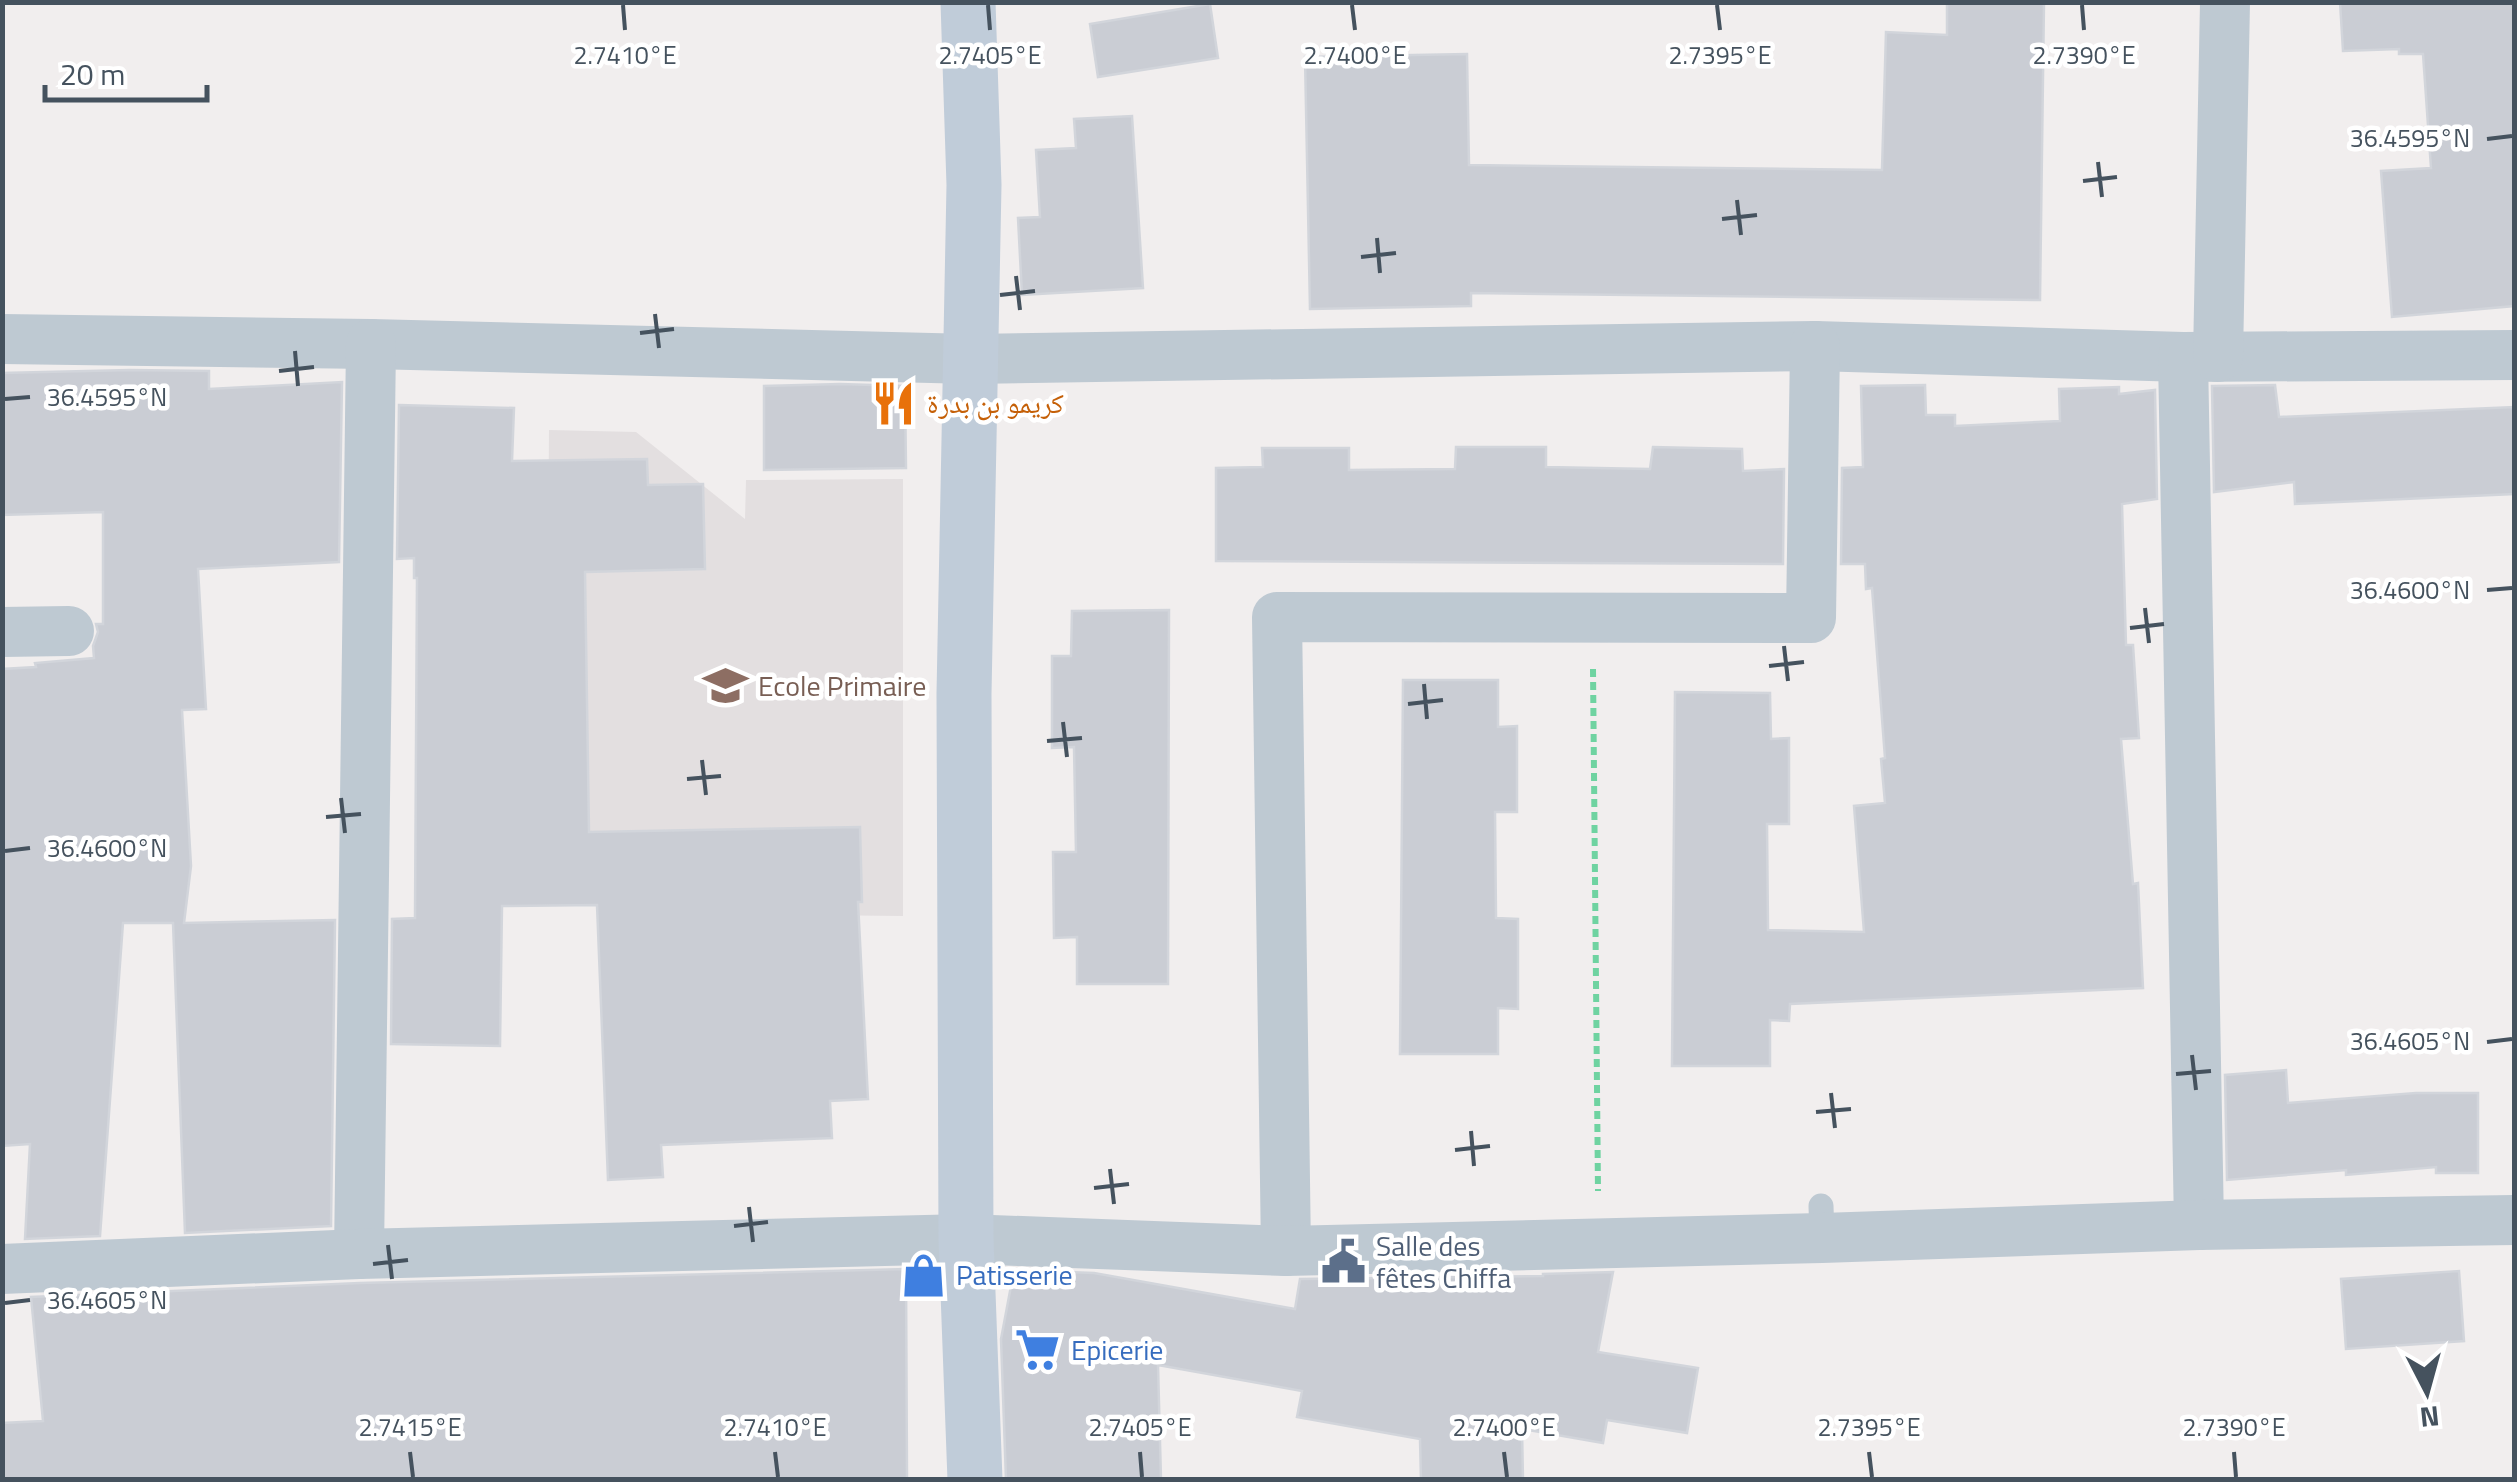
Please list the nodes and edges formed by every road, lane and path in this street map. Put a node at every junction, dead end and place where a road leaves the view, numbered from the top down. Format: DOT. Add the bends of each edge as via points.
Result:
graph roads {
  1 [pos="968,2"];
  2 [pos="2225,2"];
  3 [pos="2,339"];
  4 [pos="371,344"];
  5 [pos="1816,346"];
  6 [pos="2514,355"];
  7 [pos="2200,356"];
  8 [pos="971,360"];
  9 [pos="1592,617"];
  10 [pos="68,631"];
  11 [pos="2,632"];
  12 [pos="2514,1220"];
  13 [pos="2199,1226"];
  14 [pos="966,1240"];
  15 [pos="1598,1244"];
  16 [pos="1286,1251"];
  17 [pos="359,1254"];
  18 [pos="2,1269"];
  19 [pos="975,1480"];
  1 -- 8 [label="main road"];
  2 -- 7 [label="street"];
  3 -- 4 [label="street"];
  4 -- 8 [label="street"];
  4 -- 17 [label="street"];
  5 -- 7 [label="street"];
  5 -- 8 [label="street"];
  5 -- 9 [label="street" via="1811,618"];
  6 -- 7 [label="street"];
  7 -- 13 [label="street"];
  8 -- 14 [label="main road" via="964,694"];
  9 -- 15 [label="path"];
  9 -- 16 [label="street" via="1276,617"];
  10 -- 11 [label="street"];
  12 -- 13 [label="street"];
  13 -- 15 [label="street" via="1822,1222"];
  14 -- 16 [label="street"];
  14 -- 17 [label="street"];
  14 -- 19 [label="main road"];
  15 -- 16 [label="street"];
  17 -- 18 [label="street"];
}
